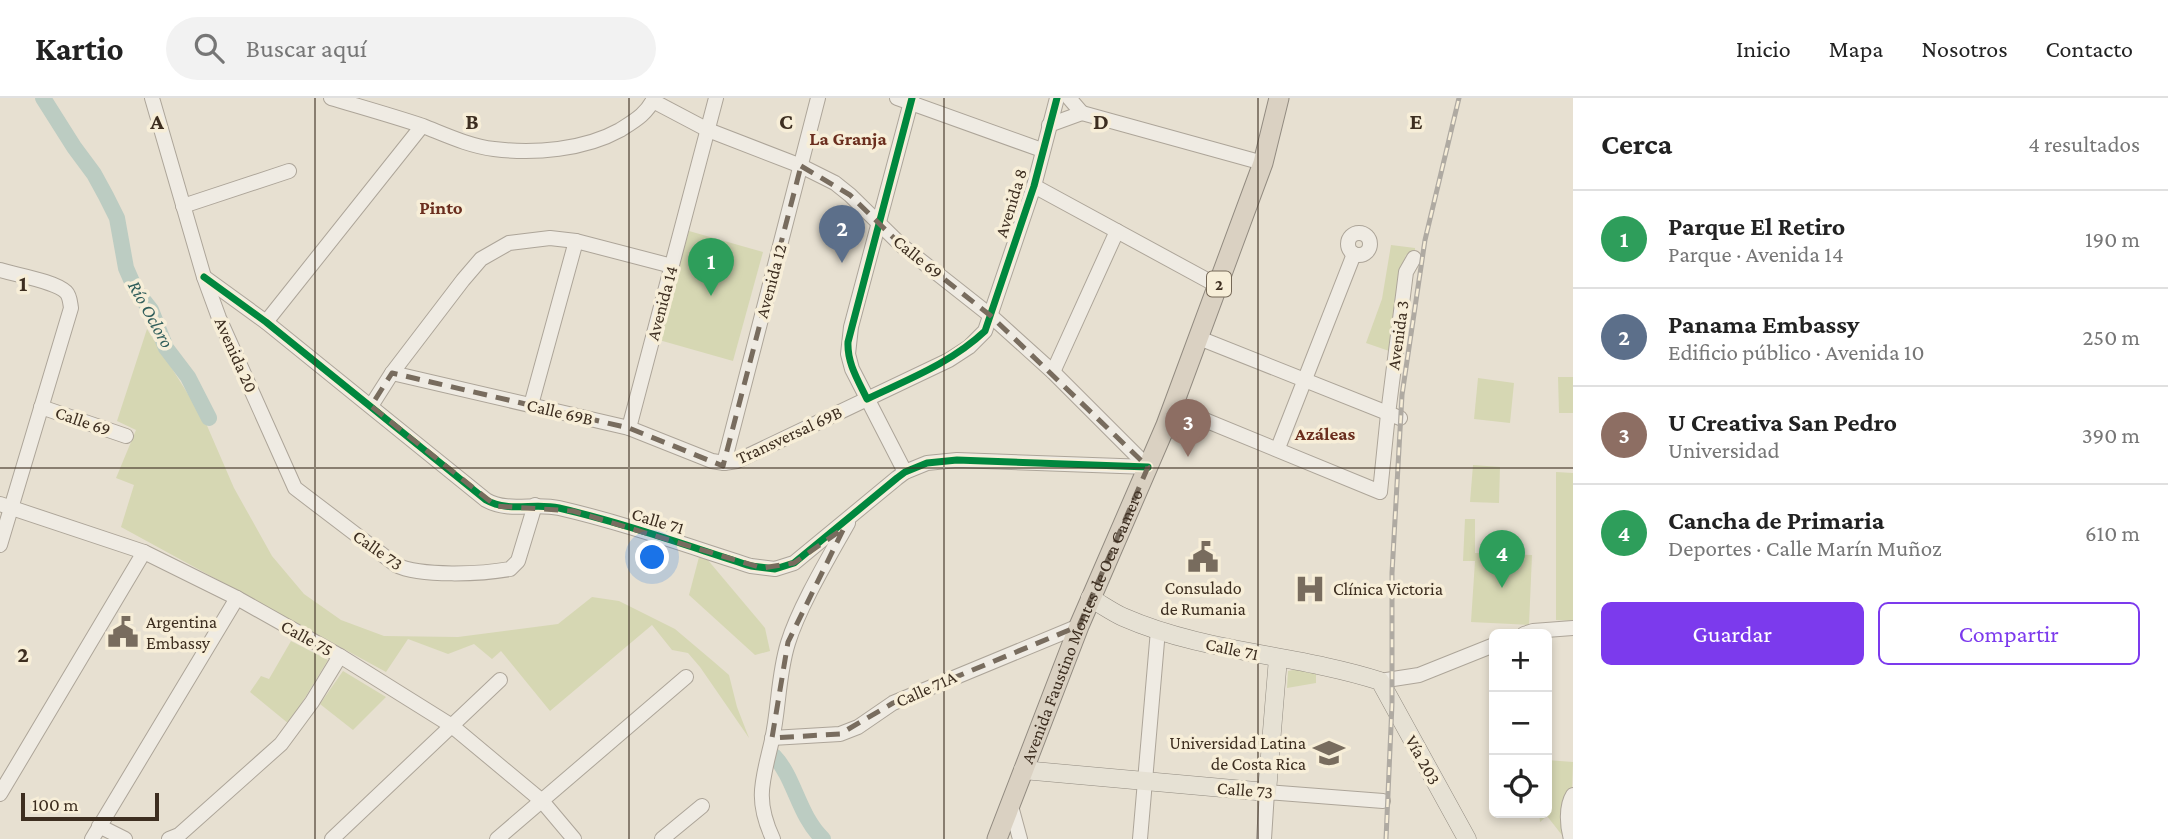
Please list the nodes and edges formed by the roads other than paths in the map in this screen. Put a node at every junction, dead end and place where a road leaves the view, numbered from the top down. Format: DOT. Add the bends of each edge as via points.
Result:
graph roads {
  1 [pos="152,98"];
  2 [pos="331,98"];
  3 [pos="716,98"];
  4 [pos="818,98"];
  5 [pos="1057,98"];
  6 [pos="1069,98"];
  7 [pos="1279,98"];
  8 [pos="654,99"];
  9 [pos="907,100"];
  10 [pos="1082,113"];
  11 [pos="1049,125"];
  12 [pos="422,126"];
  13 [pos="708,130"];
  14 [pos="1042,150"];
  15 [pos="1263,163"];
  16 [pos="801,166"];
  17 [pos="289,171"];
  18 [pos="1034,186"];
  19 [pos="183,206"];
  20 [pos="879,223"];
  21 [pos="1117,231"];
  22 [pos="576,241"];
  23 [pos="1354,254"];
  24 [pos="1414,258"];
  25 [pos="672,266"];
  26 [pos="0,270"];
  27 [pos="204,277"];
  28 [pos="1218,286"];
  29 [pos="991,316"];
  30 [pos="266,321"];
  31 [pos="1199,338"];
  32 [pos="1053,372"];
  33 [pos="392,373"];
  34 [pos="1304,380"];
  35 [pos="867,399"];
  36 [pos="531,405"];
  37 [pos="371,406"];
  38 [pos="41,407"];
  39 [pos="1173,407"];
  40 [pos="1394,416"];
  41 [pos="629,428"];
  42 [pos="126,436"];
  43 [pos="1278,448"];
  44 [pos="724,463"];
  45 [pos="1148,467"];
  46 [pos="905,472"];
  47 [pos="295,488"];
  48 [pos="535,505"];
  49 [pos="6,506"];
  50 [pos="853,515"];
  51 [pos="0,545"];
  52 [pos="144,552"];
  53 [pos="237,598"];
  54 [pos="1090,598"];
  55 [pos="1122,617"];
  56 [pos="1080,623"];
  57 [pos="1573,628"];
  58 [pos="1158,630"];
  59 [pos="1552,630"];
  60 [pos="1489,647"];
  61 [pos="340,656"];
  62 [pos="1278,658"];
  63 [pos="686,677"];
  64 [pos="500,680"];
  65 [pos="1380,681"];
  66 [pos="452,726"];
  67 [pos="772,738"];
  68 [pos="1023,770"];
  69 [pos="1145,782"];
  70 [pos="1267,792"];
  71 [pos="0,794"];
  72 [pos="1573,795"];
  73 [pos="542,800"];
  74 [pos="1382,801"];
  75 [pos="702,806"];
  76 [pos="1011,806"];
  77 [pos="96,832"];
  78 [pos="125,839"];
  79 [pos="169,839"];
  80 [pos="332,839"];
  81 [pos="497,839"];
  82 [pos="574,839"];
  83 [pos="662,839"];
  84 [pos="773,839"];
  85 [pos="997,839"];
  86 [pos="1020,839"];
  87 [pos="1140,839"];
  88 [pos="1264,839"];
  89 [pos="1467,839"];
  90 [pos="1572,839"];
  1 -- 19 [label="street, Avenida 20"];
  2 -- 12 [label="street"];
  3 -- 13 [label="street, Avenida 14"];
  4 -- 16 [label="street, Avenida 12"];
  5 -- 11 [label="street, Avenida 8"];
  6 -- 10 [label="street"];
  7 -- 15 [label="highway, Avenida Faustino Montes de Oca Gamero / 2"];
  8 -- 12 [label="street" via="645,113 607,137 559,148 493,149"];
  8 -- 13 [label="street, Calle 69"];
  9 -- 14 [label="street"];
  9 -- 20 [label="street"];
  10 -- 11 [label="street"];
  10 -- 15 [label="street"];
  11 -- 14 [label="street, Avenida 8"];
  12 -- 30 [label="street"];
  13 -- 16 [label="street, Calle 69"];
  13 -- 25 [label="street, Avenida 14"];
  14 -- 18 [label="street, Avenida 8"];
  15 -- 28 [label="highway, Avenida Faustino Montes de Oca Gamero / 2"];
  16 -- 20 [label="street, Calle 69" via="835,183"];
  16 -- 44 [label="street, Avenida 12"];
  17 -- 19 [label="street"];
  18 -- 21 [label="street"];
  18 -- 29 [label="street, Avenida 8"];
  19 -- 27 [label="street, Avenida 20"];
  20 -- 29 [label="street, Calle 69"];
  20 -- 35 [label="street" via="848,342 852,369"];
  21 -- 28 [label="street"];
  21 -- 32 [label="street"];
  22 -- 25 [label="street"];
  22 -- 33 [label="street" via="527,239 498,248 481,260"];
  22 -- 36 [label="street"];
  23 -- 34 [label="street"];
  24 -- 40 [label="street, Avenida 3" via="1406,272"];
  25 -- 41 [label="street, Avenida 14"];
  26 -- 38 [label="street" via="56,286 70,298 69,318"];
  27 -- 30 [label="street, Calle 71"];
  27 -- 47 [label="street, Avenida 20"];
  28 -- 31 [label="highway, Avenida Faustino Montes de Oca Gamero / 2"];
  29 -- 32 [label="street, Calle 69"];
  29 -- 35 [label="street, Transversal 69B" via="985,331 949,360"];
  30 -- 37 [label="street, Calle 71"];
  31 -- 34 [label="street"];
  31 -- 39 [label="highway, Avenida Faustino Montes de Oca Gamero / 2"];
  32 -- 45 [label="street, Calle 69"];
  33 -- 36 [label="street, Calle 69B"];
  33 -- 37 [label="street"];
  34 -- 40 [label="street"];
  34 -- 43 [label="street"];
  35 -- 44 [label="street, Transversal 69B"];
  35 -- 46 [label="street"];
  36 -- 41 [label="street, Calle 69B"];
  37 -- 48 [label="street, Calle 71" via="486,500 506,508"];
  38 -- 42 [label="street, Calle 69"];
  38 -- 49 [label="street"];
  39 -- 43 [label="street"];
  39 -- 45 [label="highway, Avenida Faustino Montes de Oca Gamero / 2"];
  40 -- 43 [label="street, Avenida 3" via="1380,492"];
  41 -- 44 [label="street, Calle 69B"];
  45 -- 46 [label="street, Calle 71" via="957,460 927,463"];
  45 -- 54 [label="highway, Avenida Faustino Montes de Oca Gamero / 2"];
  46 -- 50 [label="street, Calle 71"];
  47 -- 48 [label="street, Calle 73" via="408,571 503,570 515,565"];
  48 -- 50 [label="street, Calle 71" via="573,511 751,566 775,569 803,557"];
  49 -- 51 [label="street"];
  49 -- 52 [label="street, Calle 75"];
  50 -- 67 [label="street" via="788,642"];
  52 -- 53 [label="street, Calle 75"];
  52 -- 71 [label="street"];
  53 -- 61 [label="street, Calle 75"];
  53 -- 77 [label="street"];
  54 -- 55 [label="main road, Calle 71"];
  54 -- 56 [label="highway, Avenida Faustino Montes de Oca Gamero / 2"];
  55 -- 56 [label="main road"];
  55 -- 58 [label="main road, Calle 71"];
  56 -- 67 [label="street, Calle 71A" via="893,703 840,734"];
  56 -- 68 [label="highway, Avenida Faustino Montes de Oca Gamero / 2"];
  57 -- 59 [label="street"];
  58 -- 62 [label="main road, Calle 71"];
  58 -- 69 [label="street"];
  60 -- 65 [label="street" via="1419,675"];
  61 -- 66 [label="street, Calle 75"];
  61 -- 79 [label="street" via="281,744"];
  62 -- 65 [label="main road, Calle 71"];
  62 -- 70 [label="main road"];
  63 -- 73 [label="street"];
  64 -- 66 [label="street"];
  65 -- 89 [label="main road, Vía 203"];
  66 -- 73 [label="street, Calle 75"];
  66 -- 80 [label="street"];
  67 -- 84 [label="street" via="762,775 761,805"];
  68 -- 69 [label="main road, Calle 73"];
  68 -- 76 [label="highway, Avenida Faustino Montes de Oca Gamero / 2"];
  69 -- 70 [label="main road, Calle 73"];
  69 -- 87 [label="street"];
  70 -- 74 [label="street, Calle 73"];
  70 -- 88 [label="street"];
  72 -- 90 [label="street" via="1569,807"];
  73 -- 81 [label="street"];
  73 -- 82 [label="street, Calle 75"];
  75 -- 83 [label="street"];
  76 -- 85 [label="highway, Avenida Faustino Montes de Oca Gamero / 2"];
  76 -- 86 [label="street"];
  77 -- 78 [label="street"];
}
